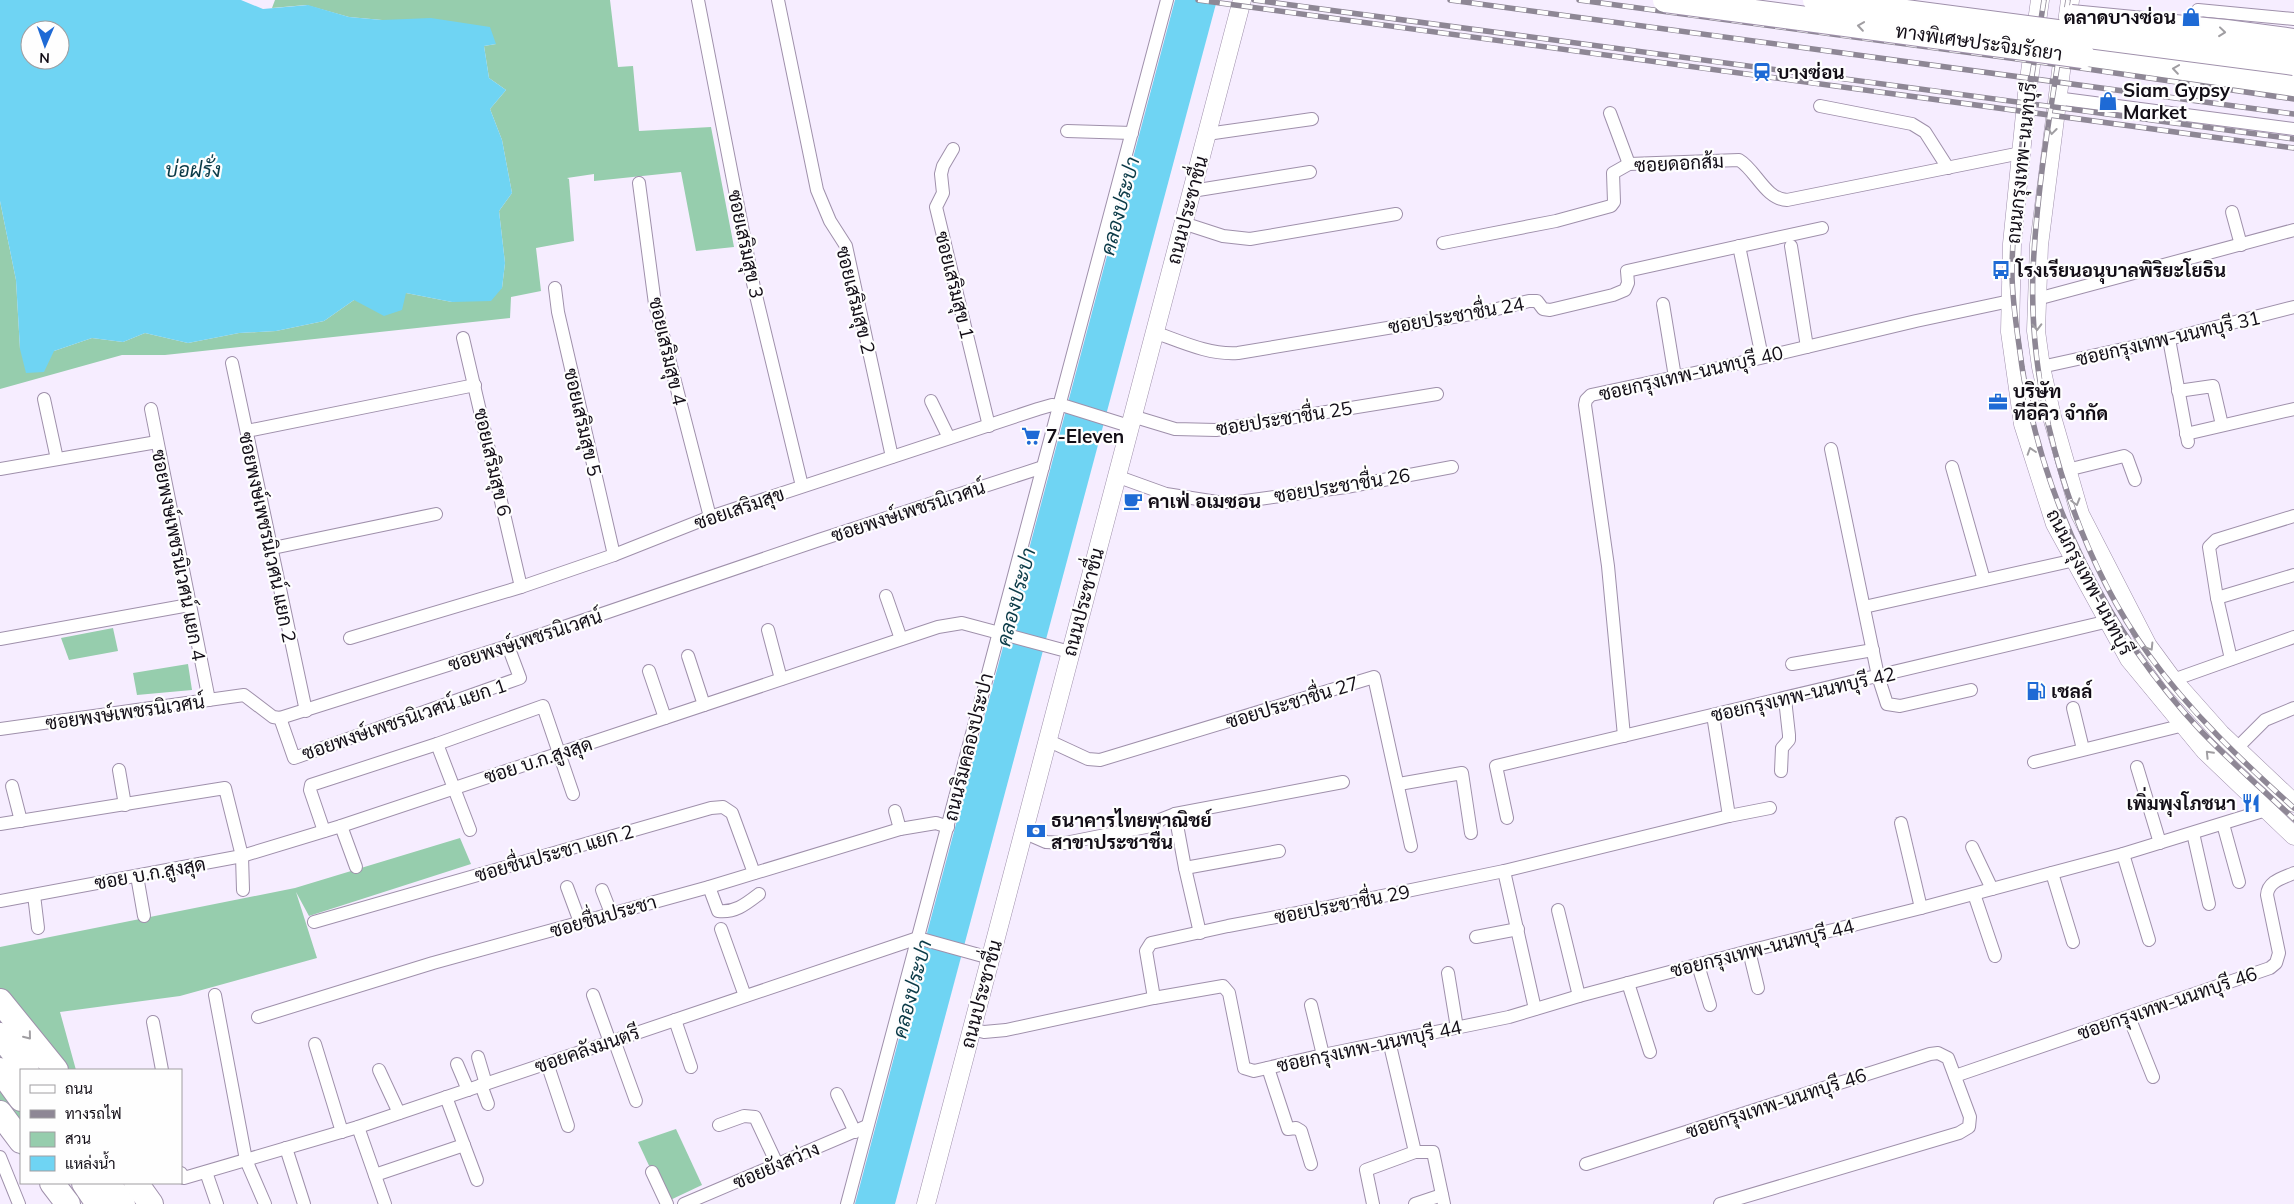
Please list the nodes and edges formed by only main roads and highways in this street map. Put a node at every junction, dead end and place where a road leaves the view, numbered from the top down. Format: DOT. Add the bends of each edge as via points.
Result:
graph roads {
  1 [pos="1242,0"];
  2 [pos="1665,0"];
  3 [pos="1815,0"];
  4 [pos="1930,0"];
  5 [pos="2040,0"];
  6 [pos="2070,0"];
  7 [pos="2036,24"];
  8 [pos="2065,30"];
  9 [pos="2294,41"];
  10 [pos="2294,65"];
  11 [pos="2294,85"];
  12 [pos="2068,473"];
  13 [pos="2042,483"];
  14 [pos="2242,755"];
  15 [pos="2232,777"];
  16 [pos="2294,802"];
  17 [pos="2294,836"];
  18 [pos="0,1002"];
  19 [pos="0,1035"];
  20 [pos="25,1069"];
  21 [pos="55,1069"];
  22 [pos="0,1070"];
  23 [pos="20,1097"];
  24 [pos="0,1113"];
  25 [pos="20,1140"];
  26 [pos="85,1184"];
  27 [pos="109,1184"];
  28 [pos="137,1184"];
  29 [pos="98,1204"];
  30 [pos="123,1204"];
  31 [pos="151,1204"];
  32 [pos="926,1204"];
  1 -- 32 [label="main road, ถนนประชาชื่น" via="1023,832 982,955 972,1029"];
  11 -- 2 [label="highway, ทางพิเศษประจิมรัถยา, one-way, bridge"];
  3 -- 10 [label="highway, ทางพิเศษประจิมรัถยา, bridge"];
  4 -- 9 [label="highway, one-way, bridge"];
  5 -- 7 [label="main road, ถนนกรุงเทพ-นนทบุรี"];
  6 -- 8 [label="main road, ถนนกรุงเทพ-นนทบุรี"];
  7 -- 8 [label="main road"];
  13 -- 7 [label="main road, ถนนกรุงเทพ-นนทบุรี, one-way" via="2023,424 2010,332 2012,244"];
  8 -- 10 [label="main road" via="2184,52"];
  8 -- 12 [label="main road, ถนนกรุงเทพ-นนทบุรี, one-way" via="2039,244 2036,331 2041,367"];
  12 -- 13 [label="main road" via="2047,476"];
  12 -- 14 [label="main road, ถนนกรุงเทพ-นนทบุรี, one-way" via="2080,514 2148,646 2173,680"];
  15 -- 13 [label="main road, ถนนกรุงเทพ-นนทบุรี, one-way" via="2205,751 2129,658 2055,524"];
  14 -- 15 [label="main road" via="2245,773"];
  14 -- 16 [label="main road, ถนนกรุงเทพ-นนทบุรี"];
  15 -- 17 [label="main road, ถนนกรุงเทพ-นนทบุรี"];
  18 -- 21 [label="highway, one-way"];
  19 -- 20 [label="highway"];
  22 -- 23 [label="highway"];
  24 -- 25 [label="highway"];
  26 -- 29 [label="highway"];
  27 -- 30 [label="highway"];
  28 -- 31 [label="highway"];
}
